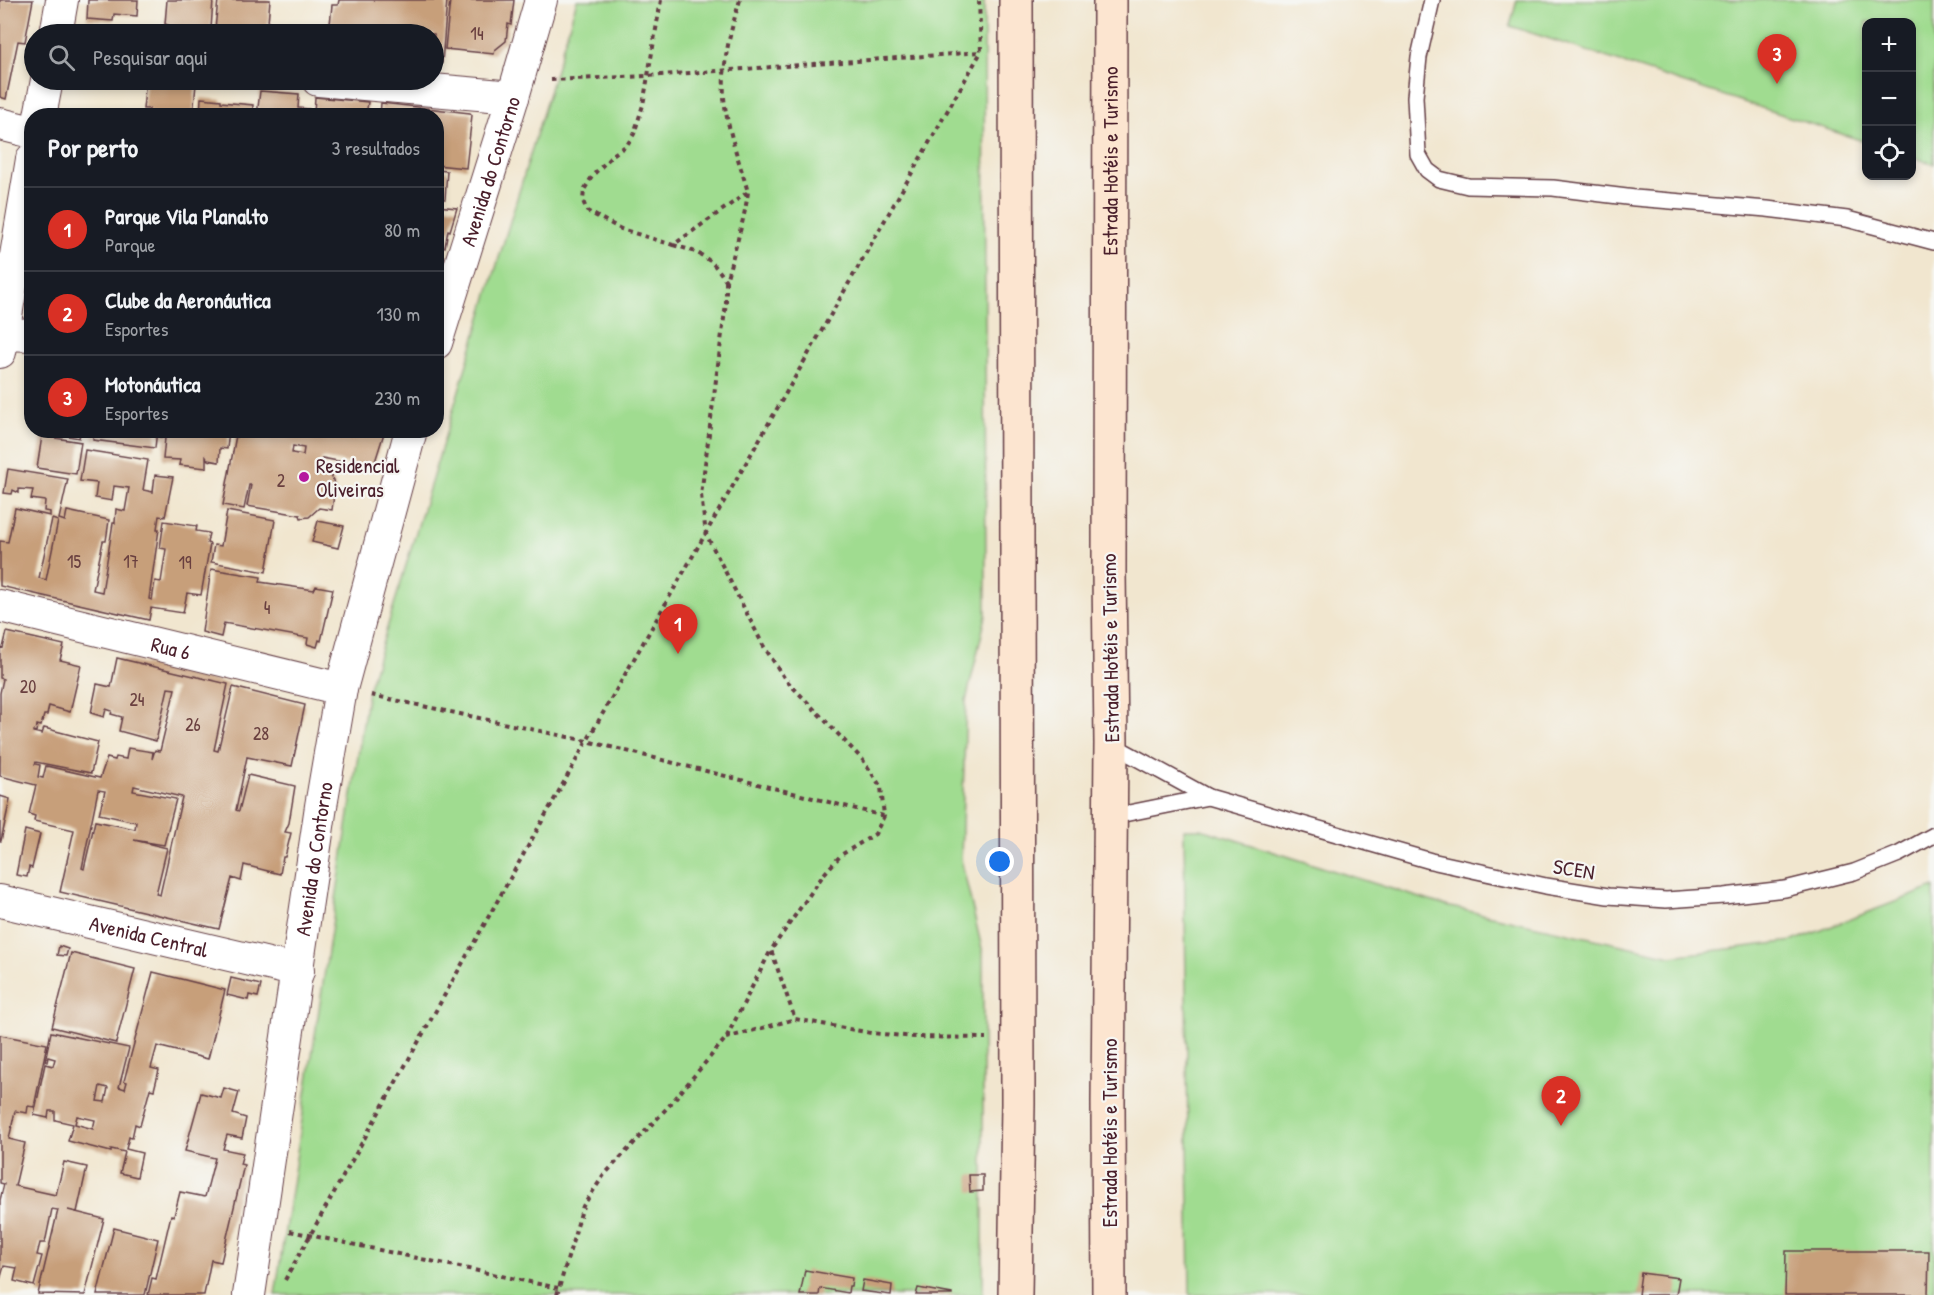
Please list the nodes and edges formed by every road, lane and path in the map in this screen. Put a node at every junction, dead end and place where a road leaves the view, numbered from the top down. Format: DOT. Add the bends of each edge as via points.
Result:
graph roads {
  1 [pos="62,0"];
  2 [pos="541,0"];
  3 [pos="661,0"];
  4 [pos="740,0"];
  5 [pos="979,0"];
  6 [pos="1016,0"];
  7 [pos="1110,0"];
  8 [pos="1432,0"];
  9 [pos="58,24"];
  10 [pos="1016,51"];
  11 [pos="981,52"];
  12 [pos="724,70"];
  13 [pos="647,76"];
  14 [pos="444,86"];
  15 [pos="515,89"];
  16 [pos="45,90"];
  17 [pos="41,108"];
  18 [pos="0,124"];
  19 [pos="24,130"];
  20 [pos="748,192"];
  21 [pos="24,231"];
  22 [pos="1934,242"];
  23 [pos="673,245"];
  24 [pos="726,281"];
  25 [pos="444,317"];
  26 [pos="12,340"];
  27 [pos="409,438"];
  28 [pos="706,534"];
  29 [pos="0,606"];
  30 [pos="341,689"];
  31 [pos="587,741"];
  32 [pos="1111,744"];
  33 [pos="1208,797"];
  34 [pos="884,816"];
  35 [pos="1109,817"];
  36 [pos="1934,835"];
  37 [pos="0,901"];
  38 [pos="771,950"];
  39 [pos="298,971"];
  40 [pos="795,1019"];
  41 [pos="726,1038"];
  42 [pos="1018,1038"];
  43 [pos="259,1228"];
  44 [pos="310,1236"];
  45 [pos="283,1285"];
  46 [pos="558,1288"];
  47 [pos="249,1295"];
  48 [pos="557,1295"];
  49 [pos="1015,1295"];
  50 [pos="1109,1295"];
  1 -- 9 [label="street"];
  2 -- 15 [label="street, Avenida do Contorno"];
  3 -- 13 [label="path"];
  4 -- 12 [label="path" via="730,29"];
  5 -- 11 [label="path"];
  6 -- 10 [label="main road"];
  7 -- 32 [label="main road, Estrada Hotéis e Turismo"];
  8 -- 22 [label="lane" via="1415,97 1418,154 1427,170 1439,179 1468,186 1553,188 1847,219"];
  10 -- 11 [label="path"];
  10 -- 42 [label="main road"];
  11 -- 12 [label="path"];
  11 -- 28 [label="path"];
  12 -- 13 [label="path"];
  12 -- 20 [label="path" via="724,99"];
  13 -- 15 [label="path"];
  13 -- 23 [label="path" via="643,105 627,146 593,175 584,189 583,201 587,211 621,229"];
  14 -- 15 [label="street"];
  15 -- 25 [label="street, Avenida do Contorno"];
  16 -- 17 [label="street"];
  18 -- 19 [label="street"];
  20 -- 23 [label="path"];
  20 -- 24 [label="path"];
  21 -- 26 [label="street"];
  23 -- 24 [label="path" via="709,259"];
  24 -- 28 [label="path" via="701,495"];
  27 -- 30 [label="street, Avenida do Contorno"];
  28 -- 31 [label="path"];
  28 -- 34 [label="path" via="763,645 785,679 863,760 881,787"];
  29 -- 30 [label="street, Rua 6"];
  30 -- 31 [label="path"];
  30 -- 39 [label="street, Avenida do Contorno"];
  31 -- 34 [label="path"];
  31 -- 44 [label="path"];
  32 -- 33 [label="lane, SCEN"];
  32 -- 35 [label="main road, Estrada Hotéis e Turismo"];
  33 -- 35 [label="lane, SCEN"];
  33 -- 36 [label="lane, SCEN" via="1431,861 1546,886 1666,900 1785,889 1854,872"];
  34 -- 38 [label="path" via="875,834 841,855 824,874"];
  35 -- 50 [label="main road, Estrada Hotéis e Turismo"];
  37 -- 39 [label="street, Avenida Central"];
  38 -- 40 [label="path"];
  38 -- 41 [label="path"];
  39 -- 43 [label="street, Avenida do Contorno"];
  40 -- 41 [label="path"];
  40 -- 42 [label="path" via="915,1037"];
  41 -- 46 [label="path" via="596,1185 583,1206"];
  42 -- 49 [label="main road"];
  43 -- 44 [label="path"];
  43 -- 47 [label="street, Avenida do Contorno"];
  44 -- 45 [label="path"];
  44 -- 46 [label="path"];
  46 -- 48 [label="path"];
}
